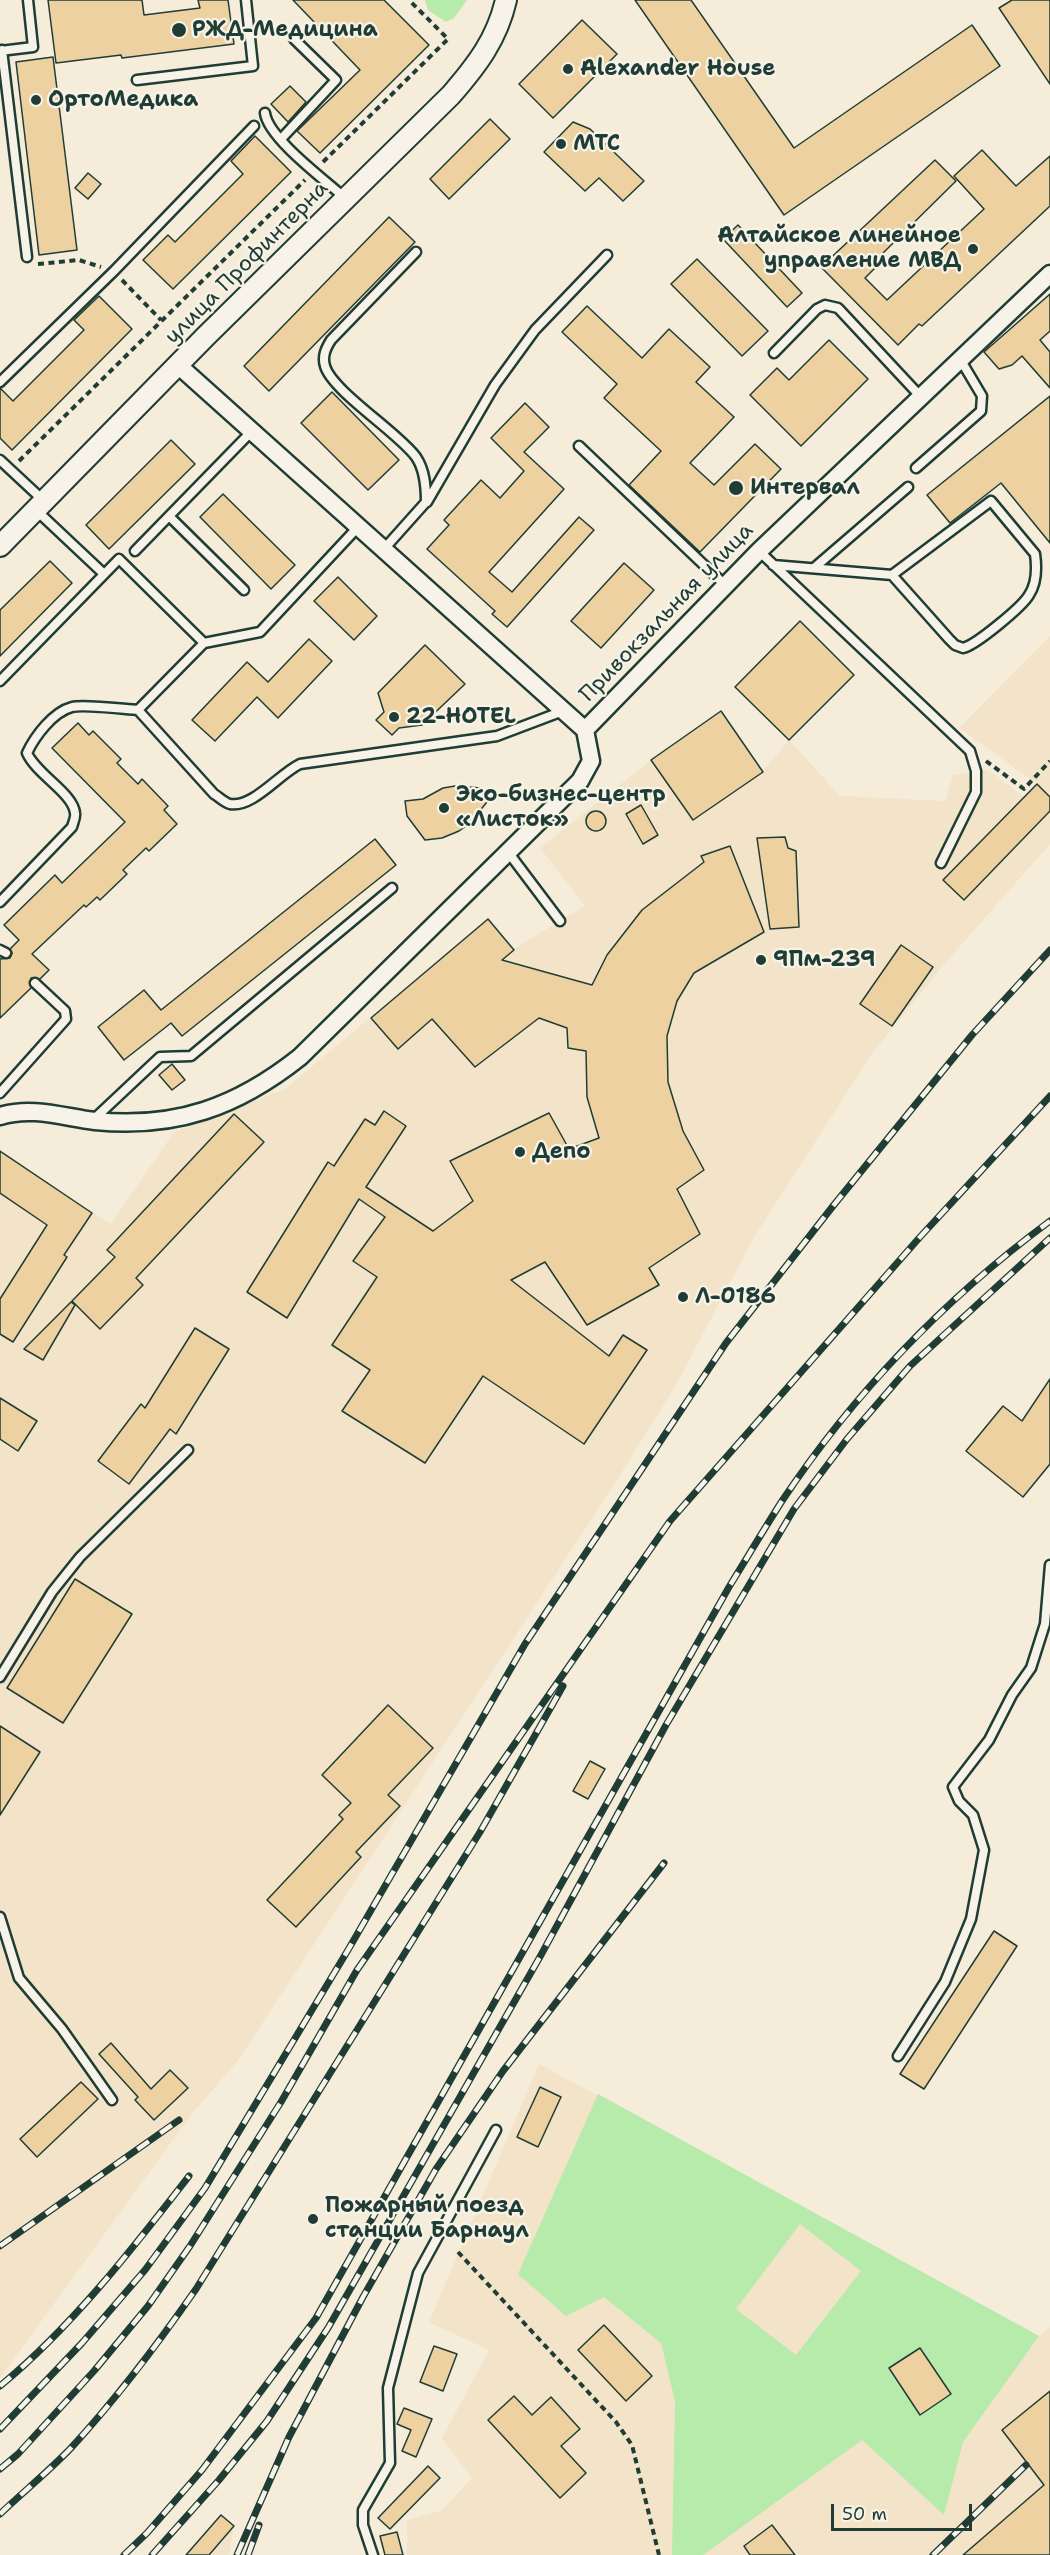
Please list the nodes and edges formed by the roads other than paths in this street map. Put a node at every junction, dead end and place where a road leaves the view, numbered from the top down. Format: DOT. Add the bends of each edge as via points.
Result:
graph roads {
  1 [pos="28,0"];
  2 [pos="246,0"];
  3 [pos="506,0"];
  4 [pos="294,39"];
  5 [pos="1,51"];
  6 [pos="137,80"];
  7 [pos="265,113"];
  8 [pos="254,126"];
  9 [pos="281,139"];
  10 [pos="346,198"];
  11 [pos="416,252"];
  12 [pos="607,255"];
  13 [pos="27,257"];
  14 [pos="1050,274"];
  15 [pos="774,353"];
  16 [pos="960,359"];
  17 [pos="178,365"];
  18 [pos="0,382"];
  19 [pos="921,398"];
  20 [pos="252,431"];
  21 [pos="579,446"];
  22 [pos="0,460"];
  23 [pos="916,468"];
  24 [pos="908,487"];
  25 [pos="426,502"];
  26 [pos="40,506"];
  27 [pos="169,516"];
  28 [pos="358,527"];
  29 [pos="0,546"];
  30 [pos="384,549"];
  31 [pos="135,551"];
  32 [pos="759,551"];
  33 [pos="773,565"];
  34 [pos="814,568"];
  35 [pos="104,574"];
  36 [pos="892,575"];
  37 [pos="725,585"];
  38 [pos="244,590"];
  39 [pos="204,643"];
  40 [pos="0,681"];
  41 [pos="138,710"];
  42 [pos="563,711"];
  43 [pos="585,730"];
  44 [pos="508,852"];
  45 [pos="941,863"];
  46 [pos="392,888"];
  47 [pos="0,902"];
  48 [pos="560,921"];
  49 [pos="35,983"];
  50 [pos="0,1093"];
  51 [pos="0,1116"];
  52 [pos="93,1120"];
  53 [pos="188,1450"];
  54 [pos="1050,1565"];
  55 [pos="0,1677"];
  56 [pos="0,1917"];
  57 [pos="898,2056"];
  58 [pos="112,2100"];
  59 [pos="496,2130"];
  60 [pos="373,2555"];
  1 -- 5 [label="lane" via="33,47"];
  2 -- 6 [label="lane" via="253,66"];
  3 -- 10 [label="street, улица Профинтерна" via="492,42 477,65 452,95"];
  4 -- 9 [label="lane" via="336,80"];
  5 -- 13 [label="lane"];
  7 -- 9 [label="lane" via="266,121"];
  8 -- 18 [label="lane"];
  9 -- 10 [label="lane"];
  10 -- 17 [label="street, улица Профинтерна"];
  11 -- 25 [label="lane" via="331,340 324,360 332,378 417,458 425,479"];
  12 -- 25 [label="lane" via="535,330 490,393"];
  14 -- 16 [label="street, Привокзальная улица"];
  15 -- 19 [label="lane" via="817,309 830,305 838,308"];
  16 -- 19 [label="street, Привокзальная улица"];
  16 -- 23 [label="lane" via="982,396 981,411"];
  17 -- 20 [label="street"];
  17 -- 26 [label="street, улица Профинтерна"];
  19 -- 32 [label="street, Привокзальная улица"];
  20 -- 27 [label="lane"];
  20 -- 28 [label="street"];
  21 -- 37 [label="lane"];
  22 -- 26 [label="lane"];
  24 -- 34 [label="lane"];
  25 -- 30 [label="lane"];
  26 -- 29 [label="street, улица Профинтерна"];
  26 -- 35 [label="lane"];
  27 -- 31 [label="lane"];
  27 -- 38 [label="lane"];
  28 -- 30 [label="street"];
  28 -- 39 [label="lane" via="260,632"];
  30 -- 42 [label="street"];
  32 -- 33 [label="lane"];
  32 -- 37 [label="street, Привокзальная улица"];
  33 -- 34 [label="lane"];
  33 -- 45 [label="lane" via="970,751 976,771 976,792"];
  34 -- 36 [label="lane"];
  35 -- 39 [label="lane" via="119,559"];
  35 -- 40 [label="lane"];
  36 -- 36 [label="lane" via="991,501 1035,554 1036,577 1028,598 963,648 948,639"];
  37 -- 43 [label="street, Привокзальная улица"];
  39 -- 41 [label="lane"];
  41 -- 42 [label="lane" via="214,794 229,804 247,803 300,764 497,736"];
  41 -- 47 [label="lane" via="72,707 51,720 33,741 27,753 32,765 69,799 75,812 72,827"];
  42 -- 43 [label="street"];
  43 -- 44 [label="street, Привокзальная улица" via="591,761 580,781"];
  44 -- 48 [label="lane"];
  44 -- 52 [label="street, Привокзальная улица" via="300,1057 270,1081 234,1101 196,1114 140,1124"];
  46 -- 52 [label="lane" via="191,1056 160,1057"];
  49 -- 50 [label="lane" via="65,1011 66,1019"];
  51 -- 52 [label="street, Привокзальная улица" via="47,1112"];
  53 -- 55 [label="lane" via="80,1557 52,1592"];
  54 -- 57 [label="lane" via="1045,1624 1031,1668 989,1740 953,1787 959,1802 973,1815 984,1850 971,1919 945,1982"];
  56 -- 58 [label="lane" via="19,1978 62,2029"];
  59 -- 60 [label="lane" via="418,2273 388,2388 390,2463 363,2510 363,2525"];
}
